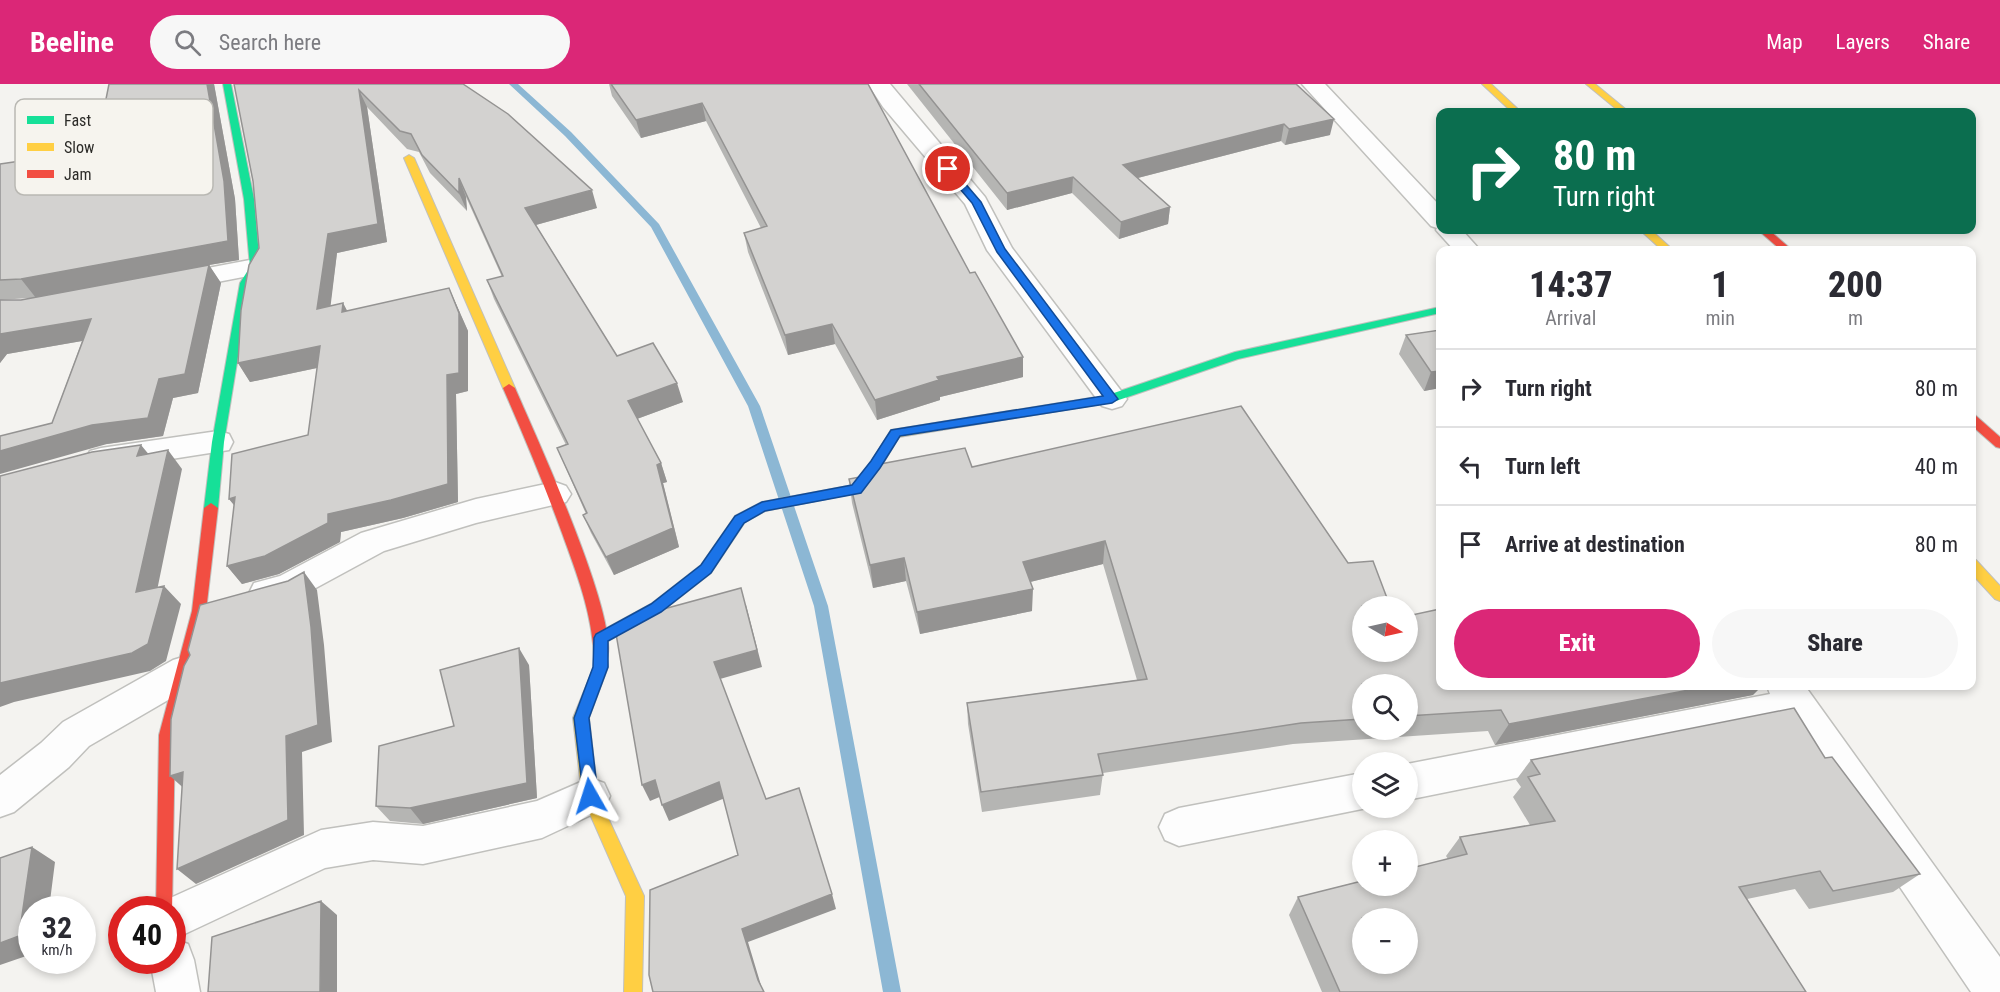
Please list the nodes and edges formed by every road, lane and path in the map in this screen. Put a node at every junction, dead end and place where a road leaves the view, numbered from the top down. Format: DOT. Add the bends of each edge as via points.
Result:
graph roads {
  1 [pos="227,84"];
  2 [pos="879,84"];
  3 [pos="1313,84"];
  4 [pos="1486,84"];
  5 [pos="1590,84"];
  6 [pos="1513,108"];
  7 [pos="1620,108"];
  8 [pos="410,158"];
  9 [pos="1436,216"];
  10 [pos="1452,234"];
  11 [pos="1650,234"];
  12 [pos="1768,234"];
  13 [pos="1464,246"];
  14 [pos="1663,246"];
  15 [pos="1781,246"];
  16 [pos="255,267"];
  17 [pos="151,286"];
  18 [pos="1436,311"];
  19 [pos="1112,399"];
  20 [pos="1976,422"];
  21 [pos="218,442"];
  22 [pos="2000,444"];
  23 [pos="76,466"];
  24 [pos="555,494"];
  25 [pos="1976,569"];
  26 [pos="2000,595"];
  27 [pos="199,610"];
  28 [pos="601,638"];
  29 [pos="186,671"];
  30 [pos="1790,695"];
  31 [pos="1418,780"];
  32 [pos="1352,793"];
  33 [pos="590,796"];
  34 [pos="0,799"];
  35 [pos="1179,827"];
  36 [pos="165,896"];
  37 [pos="186,912"];
  38 [pos="175,974"];
  39 [pos="178,992"];
  40 [pos="633,992"];
  41 [pos="1998,992"];
  1 -- 16 [label="main road" via="249,199"];
  2 -- 19 [label="street" via="976,202 1000,250"];
  3 -- 9 [label="street"];
  4 -- 6 [label="main road"];
  5 -- 7 [label="main road"];
  8 -- 24 [label="main road"];
  10 -- 13 [label="street"];
  11 -- 14 [label="main road"];
  12 -- 15 [label="main road"];
  16 -- 17 [label="street"];
  16 -- 21 [label="main road" via="245,284"];
  18 -- 19 [label="main road" via="1235,356"];
  19 -- 28 [label="main road" via="896,433 856,489 762,507 740,519 706,569 656,608"];
  20 -- 22 [label="main road"];
  21 -- 23 [label="street" via="108,457"];
  21 -- 27 [label="main road"];
  24 -- 27 [label="street" via="476,511 373,542 289,587"];
  24 -- 28 [label="main road" via="586,578"];
  25 -- 26 [label="main road"];
  27 -- 29 [label="main road"];
  28 -- 33 [label="main road" via="601,667 581,718"];
  29 -- 34 [label="street" via="76,734"];
  29 -- 36 [label="main road" via="168,735"];
  30 -- 31 [label="street"];
  30 -- 41 [label="street"];
  32 -- 35 [label="street"];
  33 -- 37 [label="street" via="542,819 423,845 373,841 321,849"];
  33 -- 40 [label="main road" via="635,896"];
  38 -- 39 [label="street"];
}
